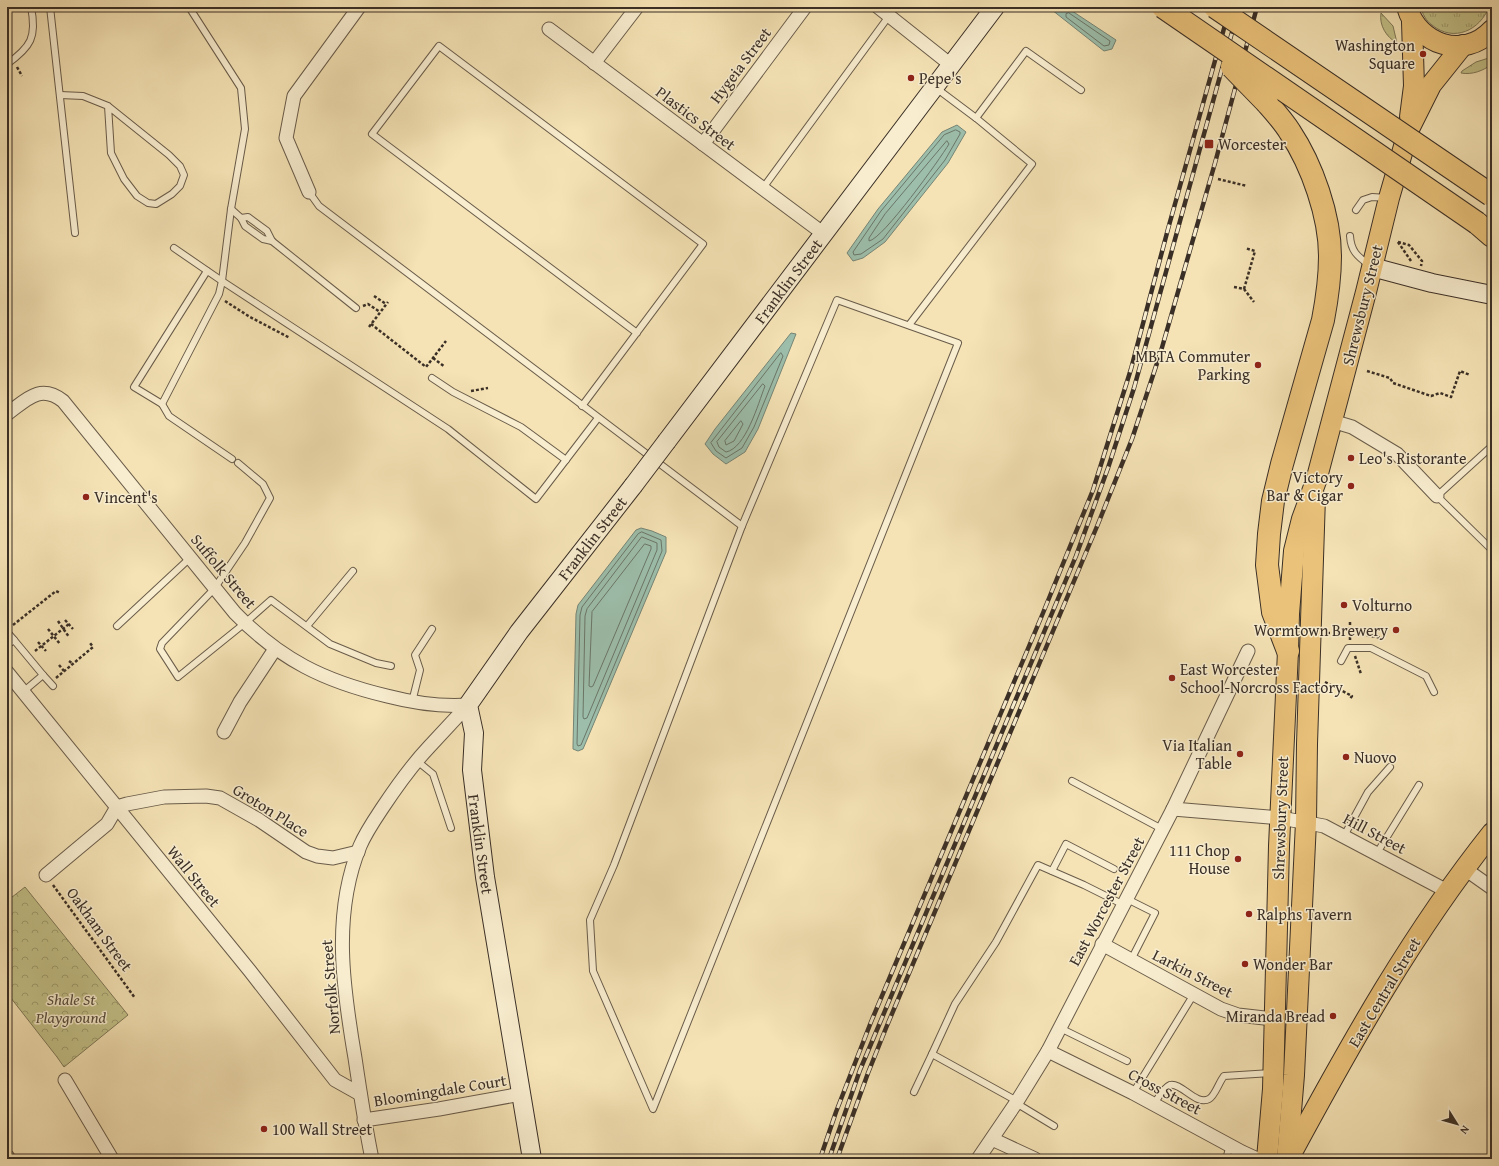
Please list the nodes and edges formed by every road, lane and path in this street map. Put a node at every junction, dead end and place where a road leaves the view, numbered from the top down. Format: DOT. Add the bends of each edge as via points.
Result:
graph roads {
  1 [pos="31,7"];
  2 [pos="50,7"];
  3 [pos="189,7"];
  4 [pos="359,7"];
  5 [pos="637,7"];
  6 [pos="805,7"];
  7 [pos="878,7"];
  8 [pos="995,7"];
  9 [pos="1160,7"];
  10 [pos="1163,7"];
  11 [pos="1215,7"];
  12 [pos="1407,13"];
  13 [pos="889,16"];
  14 [pos="549,29"];
  15 [pos="1492,30"];
  16 [pos="1492,40"];
  17 [pos="1467,44"];
  18 [pos="594,62"];
  19 [pos="7,64"];
  20 [pos="952,65"];
  21 [pos="16,67"];
  22 [pos="22,76"];
  23 [pos="935,87"];
  24 [pos="1081,90"];
  25 [pos="60,95"];
  26 [pos="108,106"];
  27 [pos="976,118"];
  28 [pos="1409,129"];
  29 [pos="703,144"];
  30 [pos="1218,179"];
  31 [pos="1247,186"];
  32 [pos="763,188"];
  33 [pos="309,192"];
  34 [pos="1492,196"];
  35 [pos="1388,198"];
  36 [pos="230,210"];
  37 [pos="1356,210"];
  38 [pos="1487,231"];
  39 [pos="75,233"];
  40 [pos="824,234"];
  41 [pos="1350,236"];
  42 [pos="174,248"];
  43 [pos="1245,248"];
  44 [pos="1413,264"];
  45 [pos="1417,266"];
  46 [pos="1372,267"];
  47 [pos="207,271"];
  48 [pos="222,281"];
  49 [pos="1234,287"];
  50 [pos="1244,289"];
  51 [pos="1492,295"];
  52 [pos="374,296"];
  53 [pos="218,297"];
  54 [pos="1254,302"];
  55 [pos="368,304"];
  56 [pos="356,308"];
  57 [pos="380,312"];
  58 [pos="909,325"];
  59 [pos="637,333"];
  60 [pos="294,340"];
  61 [pos="446,342"];
  62 [pos="433,358"];
  63 [pos="445,367"];
  64 [pos="1367,371"];
  65 [pos="1470,375"];
  66 [pos="432,378"];
  67 [pos="162,404"];
  68 [pos="582,406"];
  69 [pos="7,414"];
  70 [pos="598,418"];
  71 [pos="1332,421"];
  72 [pos="1492,446"];
  73 [pos="232,459"];
  74 [pos="566,460"];
  75 [pos="238,463"];
  76 [pos="1316,481"];
  77 [pos="1437,496"];
  78 [pos="742,526"];
  79 [pos="1492,550"];
  80 [pos="190,558"];
  81 [pos="353,571"];
  82 [pos="214,589"];
  83 [pos="60,593"];
  84 [pos="65,620"];
  85 [pos="58,621"];
  86 [pos="1350,622"];
  87 [pos="245,623"];
  88 [pos="69,624"];
  89 [pos="117,626"];
  90 [pos="307,626"];
  91 [pos="48,629"];
  92 [pos="63,629"];
  93 [pos="73,629"];
  94 [pos="432,629"];
  95 [pos="7,632"];
  96 [pos="1326,633"];
  97 [pos="1350,633"];
  98 [pos="54,636"];
  99 [pos="69,637"];
  100 [pos="1383,638"];
  101 [pos="14,640"];
  102 [pos="1350,640"];
  103 [pos="38,642"];
  104 [pos="90,643"];
  105 [pos="60,644"];
  106 [pos="7,645"];
  107 [pos="41,646"];
  108 [pos="275,649"];
  109 [pos="46,651"];
  110 [pos="1248,651"];
  111 [pos="1288,651"];
  112 [pos="1354,654"];
  113 [pos="28,656"];
  114 [pos="69,661"];
  115 [pos="1340,661"];
  116 [pos="73,664"];
  117 [pos="59,665"];
  118 [pos="391,666"];
  119 [pos="64,671"];
  120 [pos="7,672"];
  121 [pos="1361,674"];
  122 [pos="43,675"];
  123 [pos="1324,682"];
  124 [pos="52,684"];
  125 [pos="24,692"];
  126 [pos="1434,692"];
  127 [pos="1350,699"];
  128 [pos="412,702"];
  129 [pos="468,705"];
  130 [pos="224,732"];
  131 [pos="417,761"];
  132 [pos="1390,767"];
  133 [pos="1072,781"];
  134 [pos="1419,785"];
  135 [pos="117,807"];
  136 [pos="1173,809"];
  137 [pos="1281,818"];
  138 [pos="1306,822"];
  139 [pos="451,828"];
  140 [pos="1162,829"];
  141 [pos="1492,833"];
  142 [pos="1344,836"];
  143 [pos="358,852"];
  144 [pos="1377,853"];
  145 [pos="1114,869"];
  146 [pos="1465,869"];
  147 [pos="1052,871"];
  148 [pos="46,875"];
  149 [pos="1492,888"];
  150 [pos="1449,892"];
  151 [pos="1125,902"];
  152 [pos="1102,944"];
  153 [pos="1131,960"];
  154 [pos="1194,994"];
  155 [pos="135,998"];
  156 [pos="1274,1019"];
  157 [pos="1060,1028"];
  158 [pos="1048,1051"];
  159 [pos="932,1054"];
  160 [pos="1127,1061"];
  161 [pos="1273,1073"];
  162 [pos="1294,1075"];
  163 [pos="66,1080"];
  164 [pos="1326,1090"];
  165 [pos="914,1092"];
  166 [pos="1134,1093"];
  167 [pos="360,1094"];
  168 [pos="521,1094"];
  169 [pos="1016,1102"];
  170 [pos="1154,1104"];
  171 [pos="364,1120"];
  172 [pos="1054,1126"];
  173 [pos="992,1139"];
  174 [pos="1230,1146"];
  175 [pos="7,1156"];
  176 [pos="9,1159"];
  177 [pos="112,1159"];
  178 [pos="372,1159"];
  179 [pos="532,1159"];
  180 [pos="978,1159"];
  181 [pos="1035,1159"];
  182 [pos="1226,1159"];
  183 [pos="1267,1159"];
  184 [pos="1288,1159"];
  1 -- 19 [label="lane" via="32,35 28,47"];
  2 -- 25 [label="lane"];
  3 -- 36 [label="lane" via="241,88 246,129"];
  4 -- 33 [label="street" via="294,96 286,138"];
  5 -- 18 [label="street"];
  6 -- 29 [label="street, Hygeia Street"];
  7 -- 13 [label="street"];
  8 -- 20 [label="main road, Franklin Street"];
  9 -- 111 [label="highway, bridge" via="1251,85 1289,130 1317,190 1328,234 1330,256 1323,320 1282,464 1269,534 1267,565 1273,612"];
  10 -- 38 [label="highway, bridge"];
  11 -- 34 [label="highway, bridge"];
  12 -- 17 [label="main road" via="1422,33 1434,41 1448,45"];
  12 -- 28 [label="main road, Shrewsbury Street" via="1414,86"];
  13 -- 20 [label="street"];
  13 -- 32 [label="lane"];
  14 -- 18 [label="street, Plastics Street"];
  15 -- 17 [label="main road"];
  16 -- 17 [label="main road"];
  17 -- 28 [label="main road, Shrewsbury Street" via="1431,85"];
  18 -- 29 [label="street, Plastics Street"];
  20 -- 23 [label="main road, Franklin Street"];
  21 -- 22 [label="path"];
  23 -- 27 [label="lane"];
  23 -- 40 [label="main road, Franklin Street"];
  24 -- 27 [label="lane" via="1026,51"];
  25 -- 26 [label="lane" via="83,96"];
  25 -- 39 [label="lane"];
  26 -- 26 [label="lane" via="180,166 184,175 180,186 156,204 148,204 137,196 124,179 111,153"];
  27 -- 58 [label="lane" via="1032,164"];
  28 -- 35 [label="main road, Shrewsbury Street"];
  29 -- 32 [label="street, Plastics Street"];
  30 -- 31 [label="path"];
  32 -- 40 [label="street, Plastics Street"];
  33 -- 68 [label="lane" via="319,206"];
  35 -- 37 [label="lane" via="1372,197 1362,200"];
  35 -- 46 [label="main road, Shrewsbury Street"];
  36 -- 48 [label="lane"];
  36 -- 56 [label="lane" via="241,218 245,226 263,239 272,241"];
  40 -- 129 [label="main road, Franklin Street, bridge" via="633,486 518,632"];
  41 -- 46 [label="lane" via="1358,257"];
  42 -- 47 [label="lane"];
  43 -- 50 [label="path" via="1255,250"];
  44 -- 45 [label="path" via="1398,242 1409,245 1422,261 1420,268"];
  46 -- 51 [label="main road"];
  46 -- 71 [label="main road, Shrewsbury Street"];
  47 -- 48 [label="lane"];
  47 -- 67 [label="lane" via="134,387"];
  48 -- 53 [label="lane"];
  48 -- 74 [label="lane" via="448,429 536,499"];
  49 -- 50 [label="path"];
  50 -- 54 [label="path"];
  52 -- 57 [label="path" via="387,303"];
  53 -- 60 [label="path"];
  53 -- 67 [label="lane"];
  55 -- 57 [label="path"];
  57 -- 62 [label="path" via="370,325 426,367"];
  58 -- 78 [label="lane" via="837,300"];
  58 -- 78 [label="lane" via="958,342 653,1110 593,971 590,920 614,865"];
  59 -- 59 [label="lane" via="372,134 439,46 703,244"];
  59 -- 68 [label="lane"];
  61 -- 62 [label="path"];
  62 -- 63 [label="path"];
  64 -- 65 [label="path" via="1431,396 1440,393 1451,397 1460,372"];
  66 -- 74 [label="lane" via="521,427"];
  67 -- 73 [label="lane" via="169,416"];
  68 -- 70 [label="lane"];
  69 -- 80 [label="street, Suffolk Street" via="41,393 51,393 63,401"];
  70 -- 74 [label="lane"];
  70 -- 78 [label="lane"];
  71 -- 76 [label="main road, Shrewsbury Street"];
  71 -- 77 [label="street" via="1352,427 1396,454"];
  72 -- 77 [label="lane"];
  75 -- 82 [label="lane" via="263,484 270,498 245,543"];
  76 -- 111 [label="main road, Shrewsbury Street" via="1294,551"];
  76 -- 138 [label="main road, Shrewsbury Street"];
  77 -- 79 [label="lane"];
  80 -- 82 [label="street, Suffolk Street"];
  80 -- 89 [label="lane"];
  81 -- 90 [label="lane"];
  82 -- 87 [label="street, Suffolk Street"];
  82 -- 87 [label="lane" via="162,643 160,649 178,677"];
  83 -- 95 [label="path" via="56,591"];
  84 -- 88 [label="path"];
  85 -- 92 [label="path"];
  86 -- 97 [label="path"];
  87 -- 90 [label="lane" via="271,600"];
  87 -- 108 [label="street, Suffolk Street"];
  88 -- 92 [label="path"];
  88 -- 93 [label="path"];
  90 -- 118 [label="lane" via="330,644 376,663"];
  91 -- 98 [label="path"];
  92 -- 98 [label="path"];
  92 -- 99 [label="path"];
  94 -- 128 [label="lane" via="415,655 420,670"];
  95 -- 101 [label="lane"];
  96 -- 97 [label="path"];
  97 -- 100 [label="path"];
  97 -- 102 [label="path"];
  98 -- 105 [label="path"];
  98 -- 107 [label="path"];
  101 -- 106 [label="lane"];
  101 -- 113 [label="lane"];
  103 -- 107 [label="path"];
  104 -- 116 [label="path" via="93,647"];
  107 -- 109 [label="path"];
  107 -- 113 [label="path"];
  108 -- 128 [label="street, Suffolk Street" via="296,663 336,681"];
  108 -- 130 [label="street" via="240,702"];
  110 -- 136 [label="street, East Worcester Street"];
  111 -- 137 [label="main road, Shrewsbury Street"];
  112 -- 121 [label="path"];
  113 -- 122 [label="lane"];
  114 -- 116 [label="path"];
  115 -- 126 [label="lane" via="1348,648 1371,648 1426,676"];
  116 -- 119 [label="path"];
  117 -- 119 [label="path"];
  119 -- 124 [label="path"];
  120 -- 125 [label="street, Wall Street"];
  122 -- 124 [label="lane"];
  122 -- 125 [label="lane"];
  123 -- 127 [label="path" via="1352,696"];
  125 -- 135 [label="street, Wall Street"];
  128 -- 129 [label="street, Suffolk Street"];
  129 -- 131 [label="street, Norfolk Street"];
  129 -- 168 [label="main road, Franklin Street" via="474,733 472,770 482,854"];
  131 -- 139 [label="lane" via="433,774"];
  131 -- 143 [label="street, Norfolk Street" via="374,820"];
  132 -- 142 [label="lane" via="1368,792"];
  133 -- 140 [label="lane"];
  134 -- 144 [label="lane"];
  135 -- 143 [label="street, Groton Place" via="156,797 212,796 244,810 306,852 327,858"];
  135 -- 148 [label="street" via="107,824"];
  135 -- 167 [label="street, Wall Street" via="335,1080"];
  136 -- 137 [label="street, Hill Street"];
  136 -- 140 [label="street, East Worcester Street"];
  137 -- 138 [label="street, Hill Street"];
  137 -- 156 [label="main road, Shrewsbury Street"];
  138 -- 142 [label="street, Hill Street" via="1324,826"];
  138 -- 162 [label="main road, Shrewsbury Street"];
  140 -- 151 [label="street, East Worcester Street"];
  141 -- 146 [label="main road, East Central Street"];
  142 -- 144 [label="street, Hill Street"];
  143 -- 167 [label="street, Norfolk Street" via="348,888 342,927 342,967"];
  144 -- 150 [label="street, Hill Street"];
  145 -- 147 [label="lane" via="1066,844"];
  146 -- 149 [label="street"];
  146 -- 150 [label="main road, East Central Street"];
  147 -- 151 [label="lane"];
  147 -- 159 [label="lane" via="1038,865 996,942 955,1004"];
  148 -- 155 [label="path, Oakham Street"];
  150 -- 164 [label="main road, East Central Street" via="1409,947"];
  151 -- 152 [label="street, East Worcester Street"];
  151 -- 153 [label="lane" via="1155,913"];
  152 -- 153 [label="street, Larkin Street"];
  152 -- 157 [label="street, East Worcester Street"];
  153 -- 154 [label="street, Larkin Street"];
  154 -- 156 [label="street, Larkin Street" via="1238,1015"];
  154 -- 166 [label="lane"];
  156 -- 161 [label="main road, Shrewsbury Street"];
  157 -- 158 [label="street, East Worcester Street"];
  157 -- 160 [label="lane"];
  158 -- 166 [label="street, Cross Street"];
  158 -- 169 [label="street, East Worcester Street"];
  159 -- 165 [label="lane"];
  159 -- 169 [label="lane"];
  161 -- 170 [label="lane" via="1224,1076 1210,1099 1204,1100 1197,1099 1174,1085 1169,1086"];
  161 -- 183 [label="main road, Shrewsbury Street"];
  162 -- 164 [label="main road"];
  162 -- 184 [label="main road, Shrewsbury Street"];
  163 -- 177 [label="street"];
  164 -- 184 [label="main road, East Central Street"];
  166 -- 170 [label="street, Cross Street"];
  167 -- 171 [label="street, Norfolk Street"];
  168 -- 171 [label="street, Bloomingdale Court"];
  168 -- 179 [label="main road, Franklin Street"];
  169 -- 172 [label="lane"];
  169 -- 173 [label="street, East Worcester Street"];
  170 -- 174 [label="street, Cross Street"];
  171 -- 178 [label="street, Norfolk Street"];
  173 -- 180 [label="street, East Worcester Street"];
  173 -- 181 [label="street"];
  174 -- 182 [label="lane"];
  174 -- 183 [label="street, Cross Street" via="1255,1158"];
  175 -- 176 [label="street"];
}
